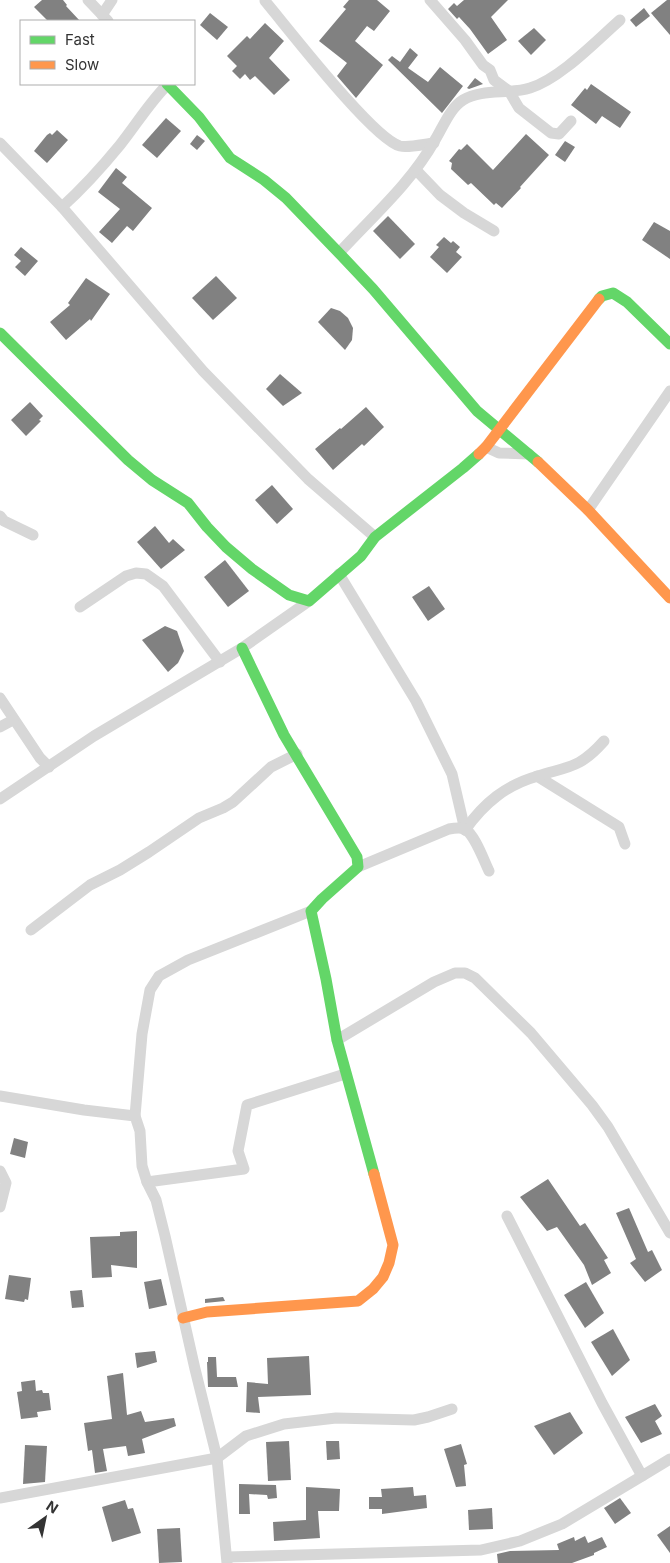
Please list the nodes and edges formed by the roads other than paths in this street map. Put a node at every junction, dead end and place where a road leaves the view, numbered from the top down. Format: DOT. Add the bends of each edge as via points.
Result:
graph roads {
  1 [pos="88,0"];
  2 [pos="112,0"];
  3 [pos="430,0"];
  4 [pos="264,1"];
  5 [pos="105,18"];
  6 [pos="620,20"];
  7 [pos="166,85"];
  8 [pos="168,85"];
  9 [pos="509,91"];
  10 [pos="571,121"];
  11 [pos="0,143"];
  12 [pos="434,143"];
  13 [pos="416,170"];
  14 [pos="62,207"];
  15 [pos="494,231"];
  16 [pos="340,253"];
  17 [pos="0,333"];
  18 [pos="670,344"];
  19 [pos="670,391"];
  20 [pos="498,429"];
  21 [pos="486,447"];
  22 [pos="529,454"];
  23 [pos="588,510"];
  24 [pos="0,516"];
  25 [pos="33,535"];
  26 [pos="375,537"];
  27 [pos="339,574"];
  28 [pos="669,595"];
  29 [pos="309,601"];
  30 [pos="80,607"];
  31 [pos="242,648"];
  32 [pos="220,662"];
  33 [pos="0,698"];
  34 [pos="13,720"];
  35 [pos="0,727"];
  36 [pos="604,741"];
  37 [pos="297,754"];
  38 [pos="49,767"];
  39 [pos="537,776"];
  40 [pos="0,799"];
  41 [pos="465,830"];
  42 [pos="625,844"];
  43 [pos="358,867"];
  44 [pos="489,872"];
  45 [pos="311,911"];
  46 [pos="31,930"];
  47 [pos="337,1040"];
  48 [pos="345,1074"];
  49 [pos="0,1096"];
  50 [pos="134,1116"];
  51 [pos="0,1171"];
  52 [pos="147,1182"];
  53 [pos="0,1207"];
  54 [pos="507,1216"];
  55 [pos="670,1232"];
  56 [pos="183,1318"];
  57 [pos="452,1409"];
  58 [pos="217,1458"];
  59 [pos="670,1459"];
  60 [pos="642,1476"];
  61 [pos="0,1498"];
  62 [pos="227,1560"];
  1 -- 5 [label="street"];
  2 -- 5 [label="street"];
  3 -- 9 [label="street" via="490,70 494,80"];
  4 -- 12 [label="street" via="379,133 401,146"];
  6 -- 9 [label="street" via="543,83"];
  7 -- 14 [label="street" via="84,187"];
  8 -- 16 [label="street" via="199,117 230,158 286,198"];
  9 -- 10 [label="street" via="519,108 551,133 559,134"];
  9 -- 12 [label="street" via="474,94 462,100"];
  11 -- 14 [label="street"];
  12 -- 13 [label="street"];
  13 -- 15 [label="street" via="440,195"];
  13 -- 16 [label="street"];
  14 -- 26 [label="street" via="203,371 308,479"];
  16 -- 20 [label="street" via="477,412"];
  17 -- 29 [label="street" via="128,460 188,503 226,547 289,595"];
  18 -- 20 [label="street" via="627,302 613,293 602,296"];
  19 -- 23 [label="street"];
  20 -- 21 [label="street"];
  20 -- 22 [label="street"];
  21 -- 22 [label="street" via="499,452"];
  21 -- 26 [label="street"];
  22 -- 23 [label="street"];
  23 -- 28 [label="street"];
  24 -- 25 [label="street"];
  26 -- 27 [label="street" via="361,556"];
  27 -- 29 [label="street"];
  27 -- 41 [label="street" via="424,717 452,774"];
  29 -- 31 [label="street"];
  30 -- 32 [label="street" via="126,576 146,574 163,586"];
  31 -- 32 [label="street"];
  31 -- 37 [label="street"];
  32 -- 38 [label="street" via="122,719"];
  33 -- 34 [label="street"];
  34 -- 35 [label="street"];
  34 -- 38 [label="street"];
  36 -- 39 [label="street" via="592,755 576,765"];
  37 -- 43 [label="street" via="357,856"];
  37 -- 46 [label="street" via="271,767 233,802 199,818 120,870 90,885"];
  38 -- 40 [label="street"];
  39 -- 41 [label="street" via="492,798"];
  39 -- 42 [label="street" via="619,827"];
  41 -- 43 [label="street" via="449,829"];
  41 -- 44 [label="street" via="472,836"];
  43 -- 45 [label="street" via="320,899"];
  45 -- 47 [label="street"];
  45 -- 50 [label="street" via="188,960 159,976 150,990 142,1034"];
  47 -- 48 [label="street"];
  47 -- 55 [label="street" via="434,982 455,973 475,978 531,1033 592,1105"];
  48 -- 52 [label="street" via="247,1105 238,1151 244,1170"];
  48 -- 56 [label="street" via="393,1245 389,1266 379,1282 358,1301 207,1312"];
  49 -- 50 [label="street"];
  50 -- 52 [label="street" via="140,1130 142,1166"];
  51 -- 53 [label="street" via="6,1183"];
  52 -- 56 [label="street" via="156,1200"];
  54 -- 60 [label="street"];
  56 -- 58 [label="street"];
  57 -- 58 [label="street" via="414,1420 336,1418 284,1424 246,1436"];
  58 -- 61 [label="street"];
  58 -- 62 [label="street"];
  59 -- 60 [label="street"];
  60 -- 62 [label="street" via="562,1524 520,1541 481,1550"];
}
